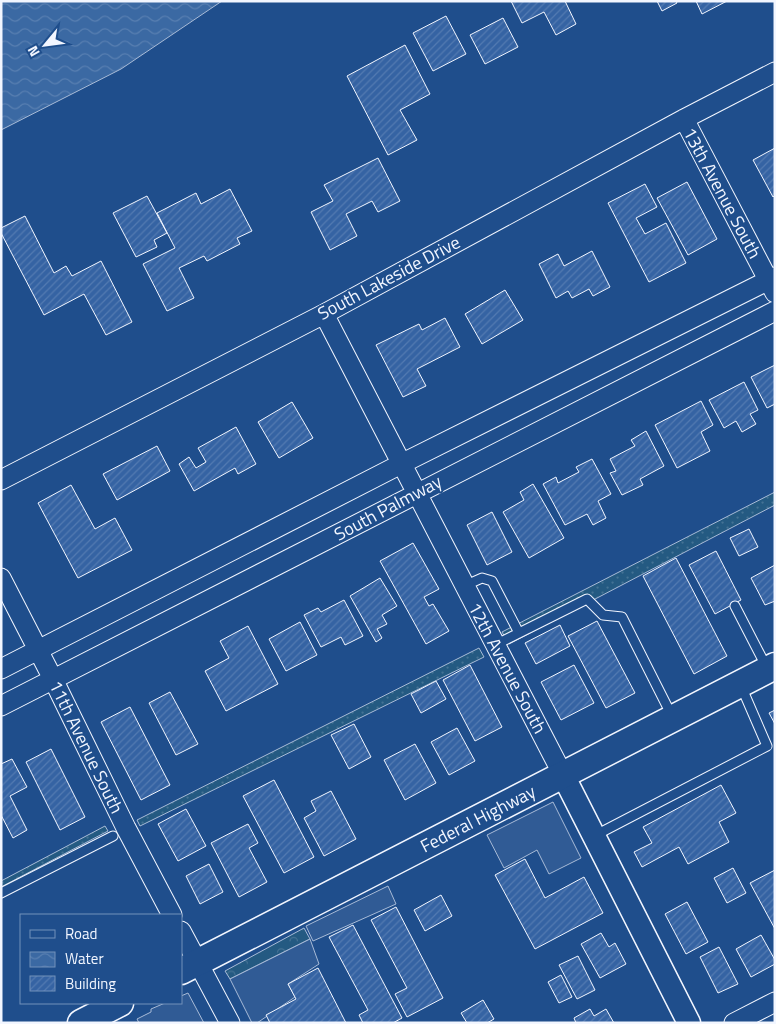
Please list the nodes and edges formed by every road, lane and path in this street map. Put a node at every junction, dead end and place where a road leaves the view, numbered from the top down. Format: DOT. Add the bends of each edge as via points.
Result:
graph roads {
  1 [pos="775,72"];
  2 [pos="684,119"];
  3 [pos="773,284"];
  4 [pos="775,311"];
  5 [pos="324,314"];
  6 [pos="401,464"];
  7 [pos="1,480"];
  8 [pos="416,493"];
  9 [pos="1,578"];
  10 [pos="464,586"];
  11 [pos="736,606"];
  12 [pos="519,633"];
  13 [pos="495,645"];
  14 [pos="38,650"];
  15 [pos="771,668"];
  16 [pos="1,669"];
  17 [pos="53,678"];
  18 [pos="740,684"];
  19 [pos="1,706"];
  20 [pos="674,718"];
  21 [pos="563,775"];
  22 [pos="113,836"];
  23 [pos="594,836"];
  24 [pos="1,893"];
  25 [pos="171,914"];
  26 [pos="182,936"];
  27 [pos="190,967"];
  28 [pos="775,1002"];
  29 [pos="118,1004"];
  30 [pos="81,1023"];
  31 [pos="230,1023"];
  32 [pos="689,1023"];
  33 [pos="734,1023"];
  1 -- 2 [label="street, South Lakeside Drive"];
  2 -- 3 [label="street, 13th Avenue South"];
  2 -- 5 [label="street, South Lakeside Drive"];
  3 -- 6 [label="street, South Palmway"];
  4 -- 8 [label="street, South Palmway"];
  5 -- 6 [label="street, 12th Avenue South"];
  5 -- 7 [label="street, South Lakeside Drive"];
  6 -- 8 [label="street, 12th Avenue South"];
  6 -- 14 [label="street, South Palmway"];
  8 -- 10 [label="street, 12th Avenue South"];
  8 -- 17 [label="street, South Palmway"];
  9 -- 14 [label="street, 11th Avenue South"];
  10 -- 12 [label="lane" via="482,578 492,581"];
  10 -- 13 [label="street, 12th Avenue South"];
  11 -- 15 [label="lane"];
  12 -- 13 [label="lane"];
  12 -- 20 [label="lane" via="587,599 603,615 622,617"];
  13 -- 21 [label="street, 12th Avenue South"];
  14 -- 16 [label="street, South Palmway"];
  14 -- 17 [label="street, 11th Avenue South"];
  15 -- 18 [label="main road, Federal Highway"];
  17 -- 19 [label="street, South Palmway"];
  17 -- 25 [label="street, 11th Avenue South"];
  18 -- 20 [label="main road, Federal Highway"];
  18 -- 23 [label="lane" via="767,746"];
  20 -- 21 [label="main road, Federal Highway"];
  21 -- 23 [label="street, 12th Avenue South"];
  21 -- 27 [label="main road, Federal Highway"];
  22 -- 24 [label="lane"];
  23 -- 32 [label="street, 12th Avenue South"];
  26 -- 27 [label="street"];
  27 -- 31 [label="street"];
  28 -- 33 [label="street"];
  29 -- 30 [label="main road"];
}
